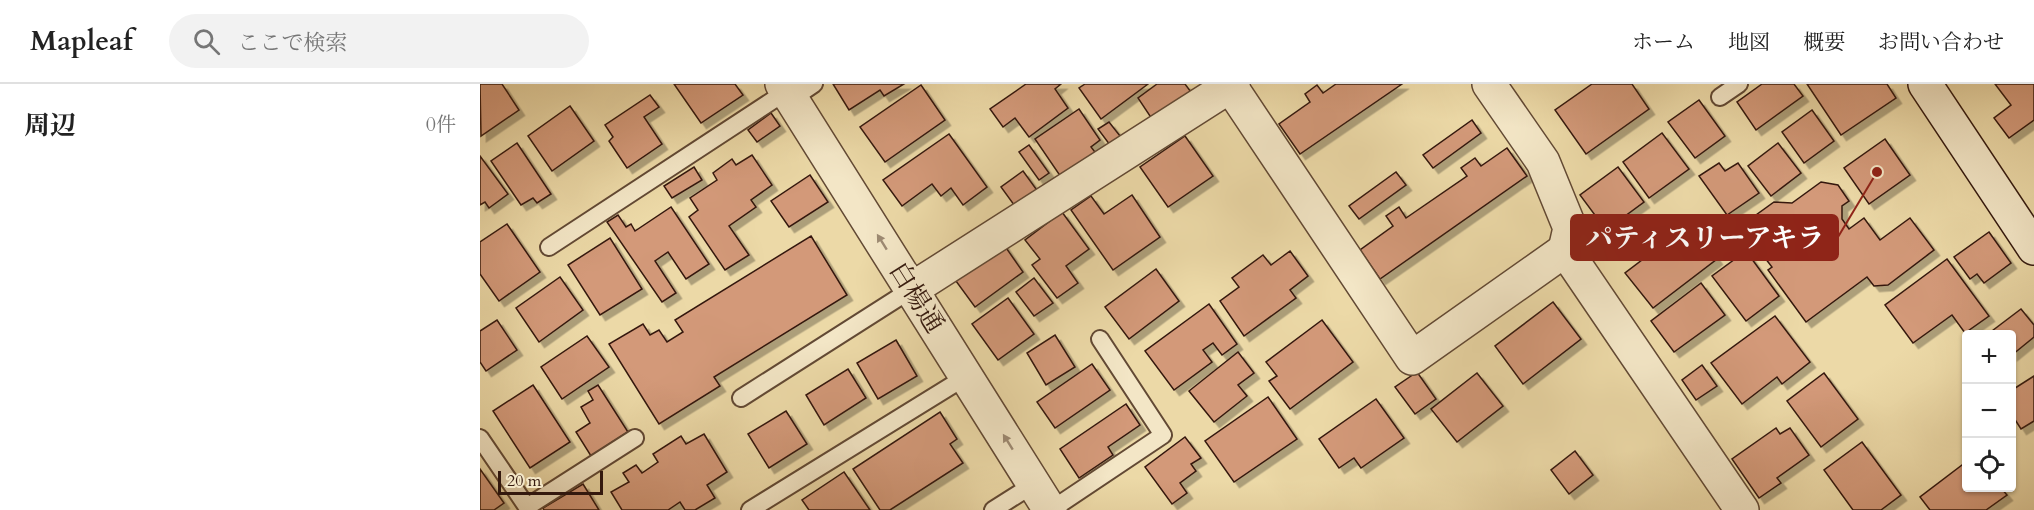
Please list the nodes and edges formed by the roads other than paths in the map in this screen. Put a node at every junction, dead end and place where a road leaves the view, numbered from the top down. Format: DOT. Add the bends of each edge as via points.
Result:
graph roads {
  1 [pos="1489,84"];
  2 [pos="1739,84"];
  3 [pos="1925,84"];
  4 [pos="1231,85"];
  5 [pos="794,90"];
  6 [pos="1720,97"];
  7 [pos="549,247"];
  8 [pos="2034,248"];
  9 [pos="1565,250"];
  10 [pos="912,289"];
  11 [pos="1100,339"];
  12 [pos="966,376"];
  13 [pos="741,398"];
  14 [pos="480,438"];
  15 [pos="635,438"];
  16 [pos="1045,501"];
  17 [pos="750,510"];
  18 [pos="993,510"];
  19 [pos="1742,510"];
  1 -- 9 [label="street" via="1543,162 1570,228"];
  2 -- 6 [label="lane"];
  3 -- 8 [label="street"];
  4 -- 9 [label="street" via="1412,358"];
  4 -- 10 [label="street"];
  5 -- 7 [label="lane"];
  10 -- 5 [label="street, 白楊通, one-way"];
  9 -- 19 [label="street"];
  10 -- 12 [label="street, 白楊通"];
  10 -- 13 [label="lane"];
  11 -- 16 [label="lane" via="1163,435"];
  16 -- 12 [label="street, 白楊通, one-way"];
  12 -- 17 [label="lane"];
  14 -- 15 [label="lane" via="527,507"];
  16 -- 18 [label="lane"];
}
